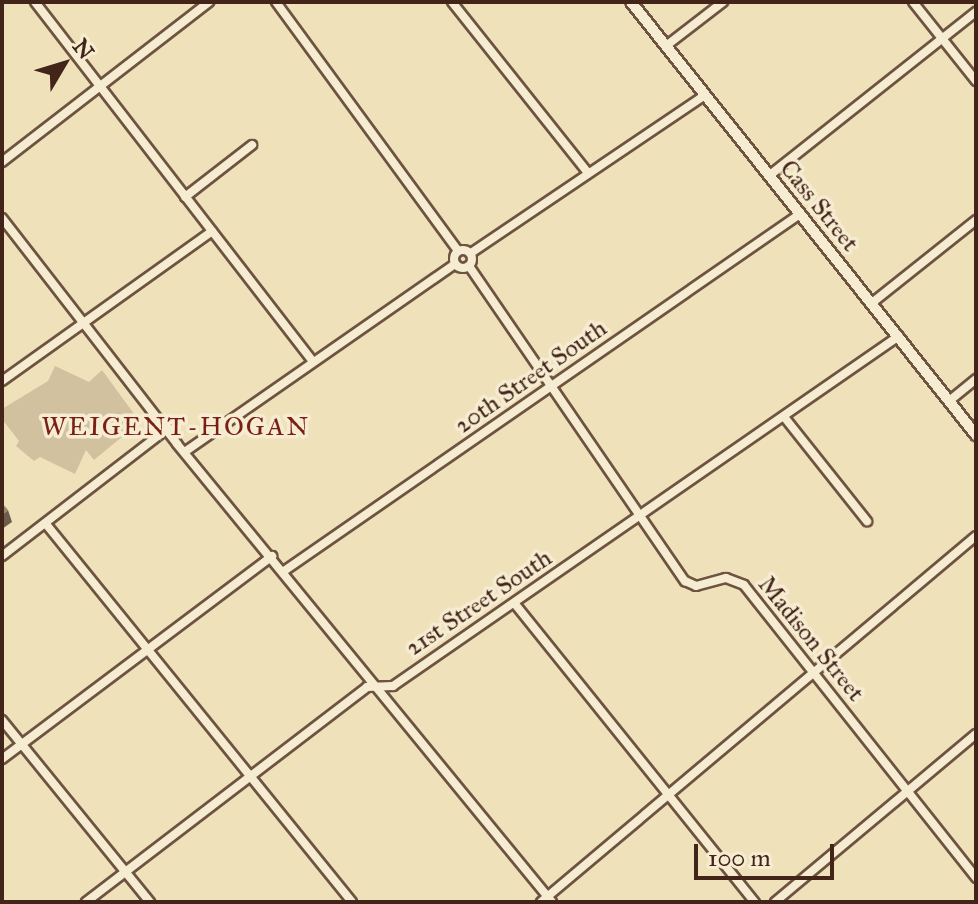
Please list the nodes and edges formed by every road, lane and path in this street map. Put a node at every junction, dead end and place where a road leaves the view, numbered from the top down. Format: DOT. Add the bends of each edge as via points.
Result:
graph roads {
  1 [pos="35,2"];
  2 [pos="209,2"];
  3 [pos="276,2"];
  4 [pos="452,2"];
  5 [pos="631,2"];
  6 [pos="723,2"];
  7 [pos="913,2"];
  8 [pos="976,12"];
  9 [pos="942,39"];
  10 [pos="666,46"];
  11 [pos="976,81"];
  12 [pos="101,87"];
  13 [pos="705,95"];
  14 [pos="252,145"];
  15 [pos="2,162"];
  16 [pos="588,173"];
  17 [pos="770,175"];
  18 [pos="185,197"];
  19 [pos="800,214"];
  20 [pos="2,218"];
  21 [pos="976,220"];
  22 [pos="212,231"];
  23 [pos="458,251"];
  24 [pos="471,253"];
  25 [pos="455,264"];
  26 [pos="469,266"];
  27 [pos="872,303"];
  28 [pos="82,322"];
  29 [pos="899,336"];
  30 [pos="312,361"];
  31 [pos="976,379"];
  32 [pos="2,381"];
  33 [pos="553,388"];
  34 [pos="949,401"];
  35 [pos="785,418"];
  36 [pos="168,428"];
  37 [pos="976,435"];
  38 [pos="186,451"];
  39 [pos="642,517"];
  40 [pos="867,521"];
  41 [pos="46,524"];
  42 [pos="976,536"];
  43 [pos="2,556"];
  44 [pos="272,556"];
  45 [pos="284,571"];
  46 [pos="515,604"];
  47 [pos="149,649"];
  48 [pos="812,671"];
  49 [pos="380,689"];
  50 [pos="2,720"];
  51 [pos="976,734"];
  52 [pos="22,744"];
  53 [pos="2,759"];
  54 [pos="251,776"];
  55 [pos="907,792"];
  56 [pos="669,796"];
  57 [pos="125,872"];
  58 [pos="976,878"];
  59 [pos="547,900"];
  60 [pos="86,902"];
  61 [pos="150,902"];
  62 [pos="352,902"];
  63 [pos="755,902"];
  64 [pos="775,902"];
  1 -- 12 [label="street"];
  2 -- 12 [label="street"];
  3 -- 23 [label="street"];
  4 -- 16 [label="street"];
  5 -- 10 [label="street, Cass Street"];
  6 -- 10 [label="street"];
  7 -- 9 [label="street"];
  8 -- 9 [label="street"];
  9 -- 11 [label="street"];
  9 -- 17 [label="street"];
  10 -- 13 [label="street, Cass Street"];
  12 -- 15 [label="street"];
  12 -- 18 [label="street"];
  13 -- 16 [label="street"];
  13 -- 17 [label="street, Cass Street"];
  14 -- 18 [label="street"];
  16 -- 24 [label="street"];
  17 -- 19 [label="street, Cass Street"];
  18 -- 22 [label="street"];
  19 -- 27 [label="street, Cass Street"];
  19 -- 33 [label="street, 20th Street South"];
  20 -- 28 [label="street"];
  21 -- 27 [label="street"];
  22 -- 28 [label="street"];
  22 -- 30 [label="street"];
  23 -- 24 [label="street"];
  23 -- 25 [label="street"];
  24 -- 26 [label="street"];
  25 -- 26 [label="street"];
  25 -- 30 [label="street"];
  26 -- 33 [label="street, Madison Street"];
  27 -- 29 [label="street, Cass Street"];
  28 -- 32 [label="street"];
  28 -- 36 [label="street"];
  29 -- 34 [label="street, Cass Street"];
  29 -- 35 [label="street, 21st Street South"];
  30 -- 38 [label="street"];
  31 -- 34 [label="street"];
  33 -- 39 [label="street, Madison Street"];
  33 -- 45 [label="street, 20th Street South"];
  34 -- 37 [label="street, Cass Street"];
  35 -- 39 [label="street, 21st Street South"];
  35 -- 40 [label="street"];
  36 -- 38 [label="street"];
  36 -- 41 [label="street"];
  38 -- 44 [label="street"];
  39 -- 46 [label="street, 21st Street South"];
  39 -- 48 [label="street, Madison Street" via="689,585 735,579"];
  41 -- 43 [label="street"];
  41 -- 47 [label="street"];
  42 -- 48 [label="street"];
  44 -- 45 [label="street"];
  44 -- 47 [label="street"];
  45 -- 49 [label="street"];
  46 -- 49 [label="street, 21st Street South"];
  46 -- 56 [label="street"];
  47 -- 52 [label="street"];
  47 -- 54 [label="street"];
  48 -- 55 [label="street, Madison Street"];
  48 -- 56 [label="street"];
  49 -- 54 [label="street, 21st Street South" via="367,687"];
  49 -- 59 [label="street"];
  50 -- 52 [label="street"];
  51 -- 55 [label="street"];
  52 -- 53 [label="street"];
  52 -- 57 [label="street"];
  54 -- 57 [label="street, 21st Street South"];
  54 -- 62 [label="street"];
  55 -- 58 [label="street, Madison Street"];
  55 -- 64 [label="street"];
  56 -- 59 [label="street"];
  56 -- 63 [label="street"];
  57 -- 60 [label="street, 21st Street South"];
  57 -- 61 [label="street"];
}
